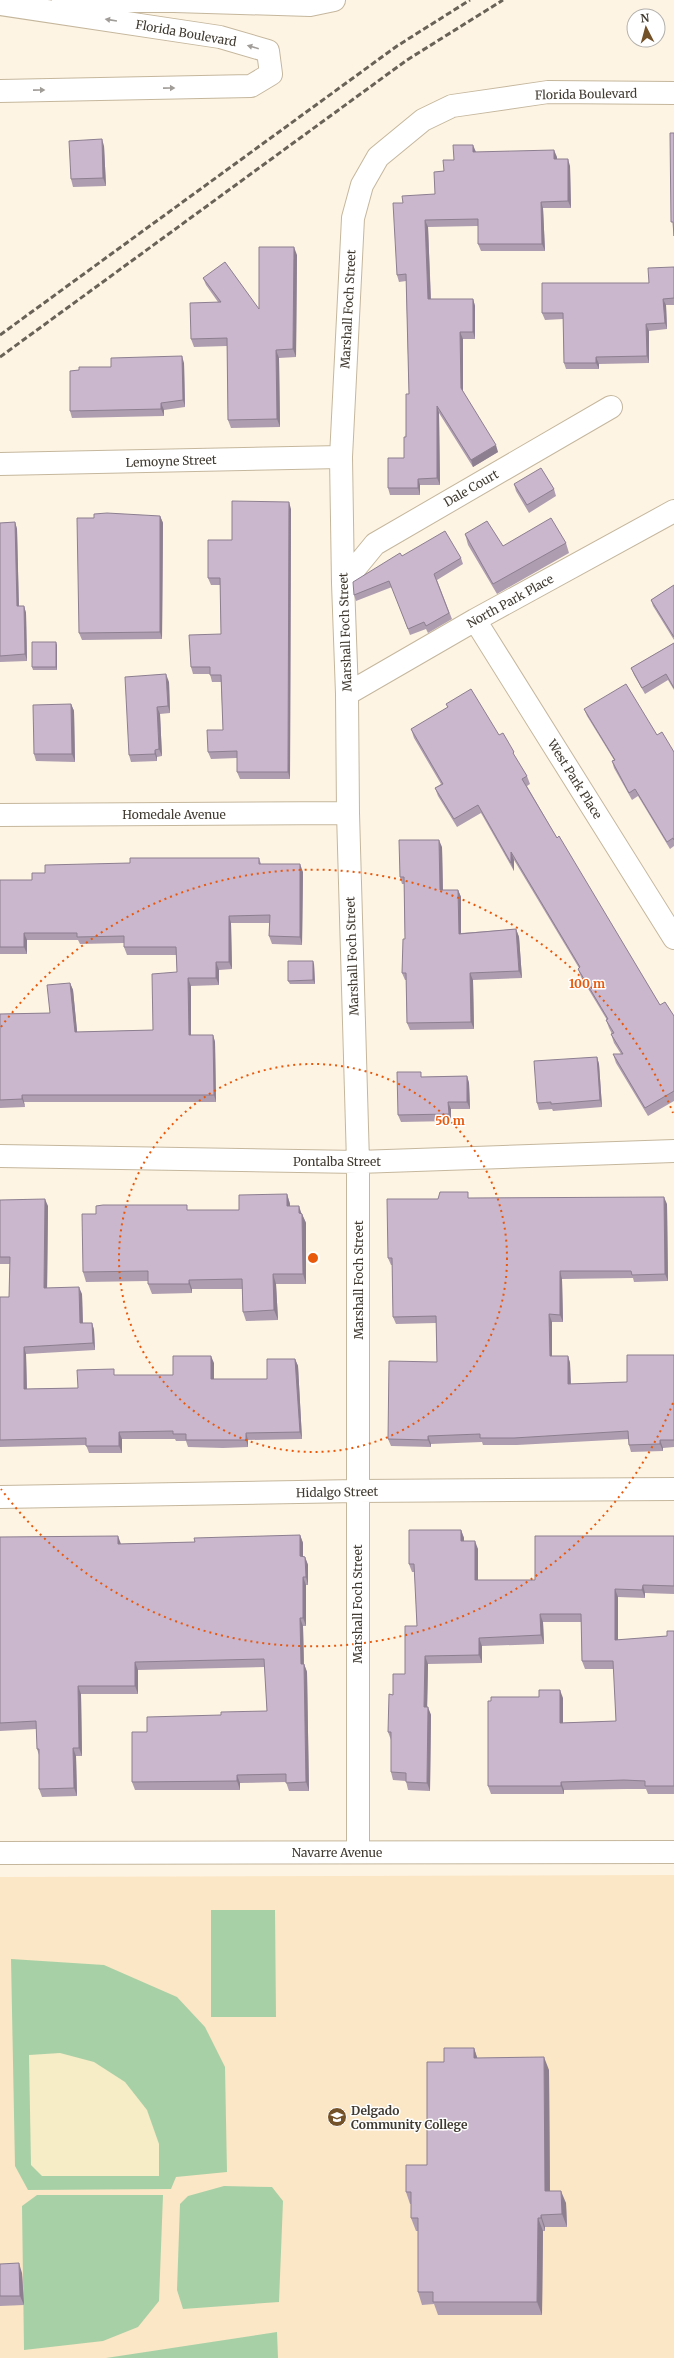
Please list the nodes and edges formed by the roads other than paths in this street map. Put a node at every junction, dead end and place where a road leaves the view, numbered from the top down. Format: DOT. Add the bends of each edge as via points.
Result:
graph roads {
  1 [pos="334,0"];
  2 [pos="0,3"];
  3 [pos="0,91"];
  4 [pos="674,93"];
  5 [pos="452,106"];
  6 [pos="611,407"];
  7 [pos="341,456"];
  8 [pos="0,464"];
  9 [pos="674,511"];
  10 [pos="343,583"];
  11 [pos="475,620"];
  12 [pos="348,694"];
  13 [pos="348,813"];
  14 [pos="0,815"];
  15 [pos="674,938"];
  16 [pos="674,1151"];
  17 [pos="0,1156"];
  18 [pos="358,1162"];
  19 [pos="674,1490"];
  20 [pos="357,1491"];
  21 [pos="0,1497"];
  22 [pos="358,1852"];
  23 [pos="674,1852"];
  24 [pos="0,1853"];
  1 -- 2 [label="street, Florida Boulevard" via="310,5 174,1"];
  3 -- 2 [label="street, Florida Boulevard, one-way" via="251,86 271,74 268,51 220,37"];
  4 -- 5 [label="street, Florida Boulevard" via="548,92"];
  5 -- 7 [label="street, Marshall Foch Street" via="423,120 378,157 362,185 353,218"];
  6 -- 10 [label="street, Dale Court" via="375,544"];
  7 -- 8 [label="street, Lemoyne Street"];
  7 -- 10 [label="street, Marshall Foch Street"];
  9 -- 11 [label="street, North Park Place"];
  10 -- 12 [label="street, Marshall Foch Street"];
  11 -- 12 [label="street, North Park Place"];
  11 -- 15 [label="street, West Park Place"];
  12 -- 13 [label="street, Marshall Foch Street"];
  13 -- 14 [label="street, Homedale Avenue"];
  13 -- 18 [label="street, Marshall Foch Street"];
  16 -- 18 [label="street, Pontalba Street"];
  17 -- 18 [label="street, Pontalba Street"];
  18 -- 20 [label="street, Marshall Foch Street"];
  19 -- 20 [label="street, Hidalgo Street"];
  20 -- 21 [label="street, Hidalgo Street"];
  20 -- 22 [label="street, Marshall Foch Street"];
  22 -- 23 [label="street, Navarre Avenue"];
  22 -- 24 [label="street, Navarre Avenue"];
}
